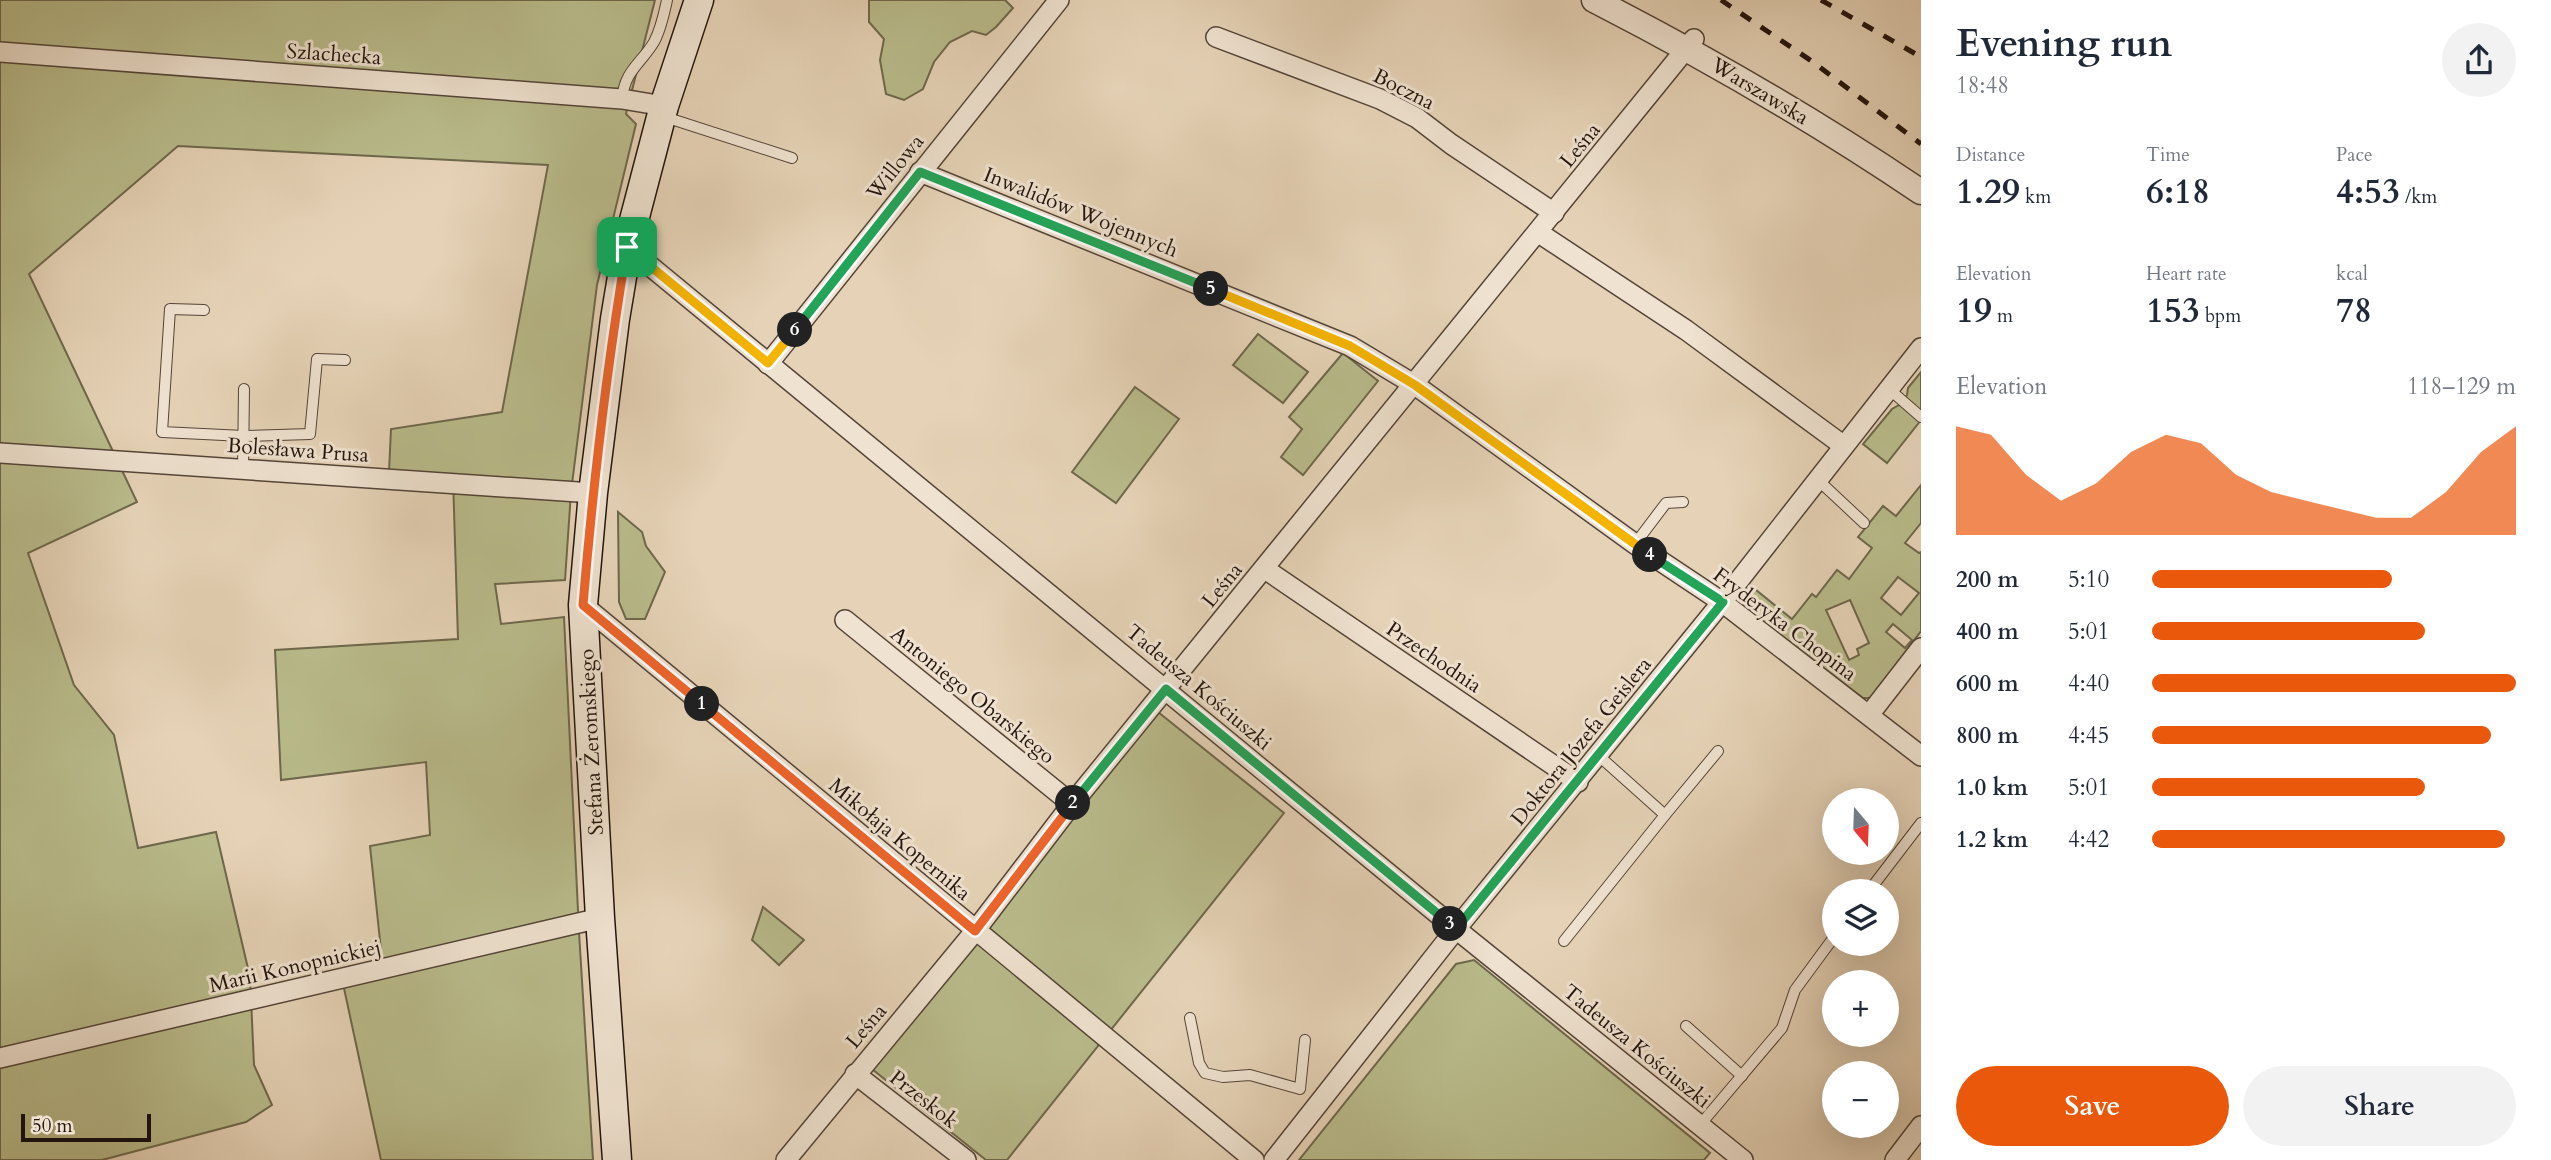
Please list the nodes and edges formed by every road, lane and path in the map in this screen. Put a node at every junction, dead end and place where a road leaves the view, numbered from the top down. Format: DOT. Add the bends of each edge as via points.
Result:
graph roads {
  1 [pos="667,0"];
  2 [pos="699,0"];
  3 [pos="1059,0"];
  4 [pos="1594,0"];
  5 [pos="1216,37"];
  6 [pos="1691,43"];
  7 [pos="0,52"];
  8 [pos="622,99"];
  9 [pos="662,111"];
  10 [pos="792,158"];
  11 [pos="920,172"];
  12 [pos="1921,192"];
  13 [pos="1554,213"];
  14 [pos="1539,233"];
  15 [pos="627,247"];
  16 [pos="204,310"];
  17 [pos="1921,348"];
  18 [pos="345,360"];
  19 [pos="768,363"];
  20 [pos="1415,385"];
  21 [pos="1889,388"];
  22 [pos="244,389"];
  23 [pos="1921,417"];
  24 [pos="244,436"];
  25 [pos="1844,446"];
  26 [pos="0,453"];
  27 [pos="243,469"];
  28 [pos="1818,480"];
  29 [pos="593,493"];
  30 [pos="1683,502"];
  31 [pos="1864,523"];
  32 [pos="1635,544"];
  33 [pos="1265,569"];
  34 [pos="1723,602"];
  35 [pos="583,605"];
  36 [pos="845,620"];
  37 [pos="1921,649"];
  38 [pos="1915,669"];
  39 [pos="1166,689"];
  40 [pos="1869,715"];
  41 [pos="1718,751"];
  42 [pos="1599,756"];
  43 [pos="1921,756"];
  44 [pos="1578,782"];
  45 [pos="1072,804"];
  46 [pos="1665,815"];
  47 [pos="1921,823"];
  48 [pos="1878,879"];
  49 [pos="600,918"];
  50 [pos="1456,929"];
  51 [pos="975,931"];
  52 [pos="1564,941"];
  53 [pos="1822,953"];
  54 [pos="1190,1018"];
  55 [pos="1686,1026"];
  56 [pos="1305,1040"];
  57 [pos="0,1058"];
  58 [pos="855,1074"];
  59 [pos="1742,1076"];
  60 [pos="1309,1096"];
  61 [pos="1700,1125"];
  62 [pos="1921,1126"];
  63 [pos="617,1160"];
  64 [pos="786,1160"];
  65 [pos="966,1160"];
  66 [pos="1254,1160"];
  67 [pos="1274,1160"];
  68 [pos="1743,1160"];
  69 [pos="1895,1160"];
  1 -- 8 [label="lane" via="652,46 626,76"];
  2 -- 9 [label="main road, Stefana Żeromskiego"];
  3 -- 11 [label="street, Willowa"];
  4 -- 6 [label="street, Warszawska"];
  5 -- 13 [label="street, Boczna" via="1380,99 1417,118"];
  6 -- 12 [label="street, Warszawska"];
  6 -- 13 [label="street, Leśna"];
  7 -- 8 [label="street, Szlachecka"];
  8 -- 9 [label="street, Szlachecka"];
  9 -- 10 [label="lane"];
  9 -- 15 [label="main road, Stefana Żeromskiego"];
  11 -- 19 [label="street, Willowa"];
  11 -- 20 [label="street, Inwalidów Wojennych" via="1350,346"];
  13 -- 14 [label="street, Leśna"];
  14 -- 20 [label="street, Leśna"];
  14 -- 25 [label="street" via="1686,330"];
  15 -- 19 [label="street, Tadeusza Kościuszki"];
  15 -- 29 [label="main road, Stefana Żeromskiego"];
  16 -- 24 [label="lane" via="170,309 162,432"];
  17 -- 21 [label="street, Doktora Józefa Geislera"];
  18 -- 24 [label="lane" via="317,359 310,434"];
  19 -- 39 [label="street, Tadeusza Kościuszki"];
  20 -- 32 [label="street, Fryderyka Chopina"];
  20 -- 33 [label="street, Leśna"];
  21 -- 23 [label="lane"];
  21 -- 25 [label="street, Doktora Józefa Geislera"];
  22 -- 24 [label="lane"];
  24 -- 27 [label="lane"];
  25 -- 28 [label="street, Doktora Józefa Geislera"];
  26 -- 27 [label="street, Bolesława Prusa"];
  27 -- 29 [label="street, Bolesława Prusa"];
  28 -- 31 [label="lane"];
  28 -- 34 [label="street, Doktora Józefa Geislera"];
  29 -- 35 [label="main road, Stefana Żeromskiego"];
  30 -- 32 [label="lane" via="1666,503"];
  32 -- 34 [label="street, Fryderyka Chopina"];
  33 -- 39 [label="street, Leśna"];
  33 -- 44 [label="street, Przechodnia"];
  34 -- 40 [label="street, Fryderyka Chopina"];
  34 -- 42 [label="street, Doktora Józefa Geislera"];
  35 -- 49 [label="main road, Stefana Żeromskiego"];
  35 -- 51 [label="street, Mikołaja Kopernika"];
  36 -- 45 [label="street, Antoniego Obarskiego"];
  37 -- 38 [label="street"];
  38 -- 40 [label="street"];
  39 -- 45 [label="street, Leśna"];
  39 -- 50 [label="street, Tadeusza Kościuszki"];
  40 -- 43 [label="street, Fryderyka Chopina"];
  41 -- 46 [label="lane"];
  42 -- 44 [label="street, Doktora Józefa Geislera"];
  42 -- 46 [label="lane"];
  44 -- 50 [label="street, Doktora Józefa Geislera"];
  45 -- 51 [label="street, Leśna"];
  46 -- 52 [label="lane"];
  47 -- 48 [label="lane"];
  49 -- 57 [label="street, Marii Konopnickiej"];
  49 -- 63 [label="main road, Stefana Żeromskiego"];
  50 -- 60 [label="street, Doktora Józefa Geislera"];
  50 -- 61 [label="street, Tadeusza Kościuszki"];
  51 -- 58 [label="street, Leśna"];
  51 -- 66 [label="street, Mikołaja Kopernika"];
  53 -- 59 [label="lane" via="1795,990 1782,1028"];
  54 -- 60 [label="lane" via="1205,1073 1250,1075"];
  55 -- 59 [label="lane"];
  56 -- 60 [label="lane"];
  58 -- 64 [label="street, Leśna"];
  58 -- 65 [label="street, Przeskok"];
  59 -- 61 [label="lane"];
  60 -- 67 [label="street, Doktora Józefa Geislera"];
  61 -- 68 [label="street, Tadeusza Kościuszki"];
  62 -- 69 [label="street"];
}
